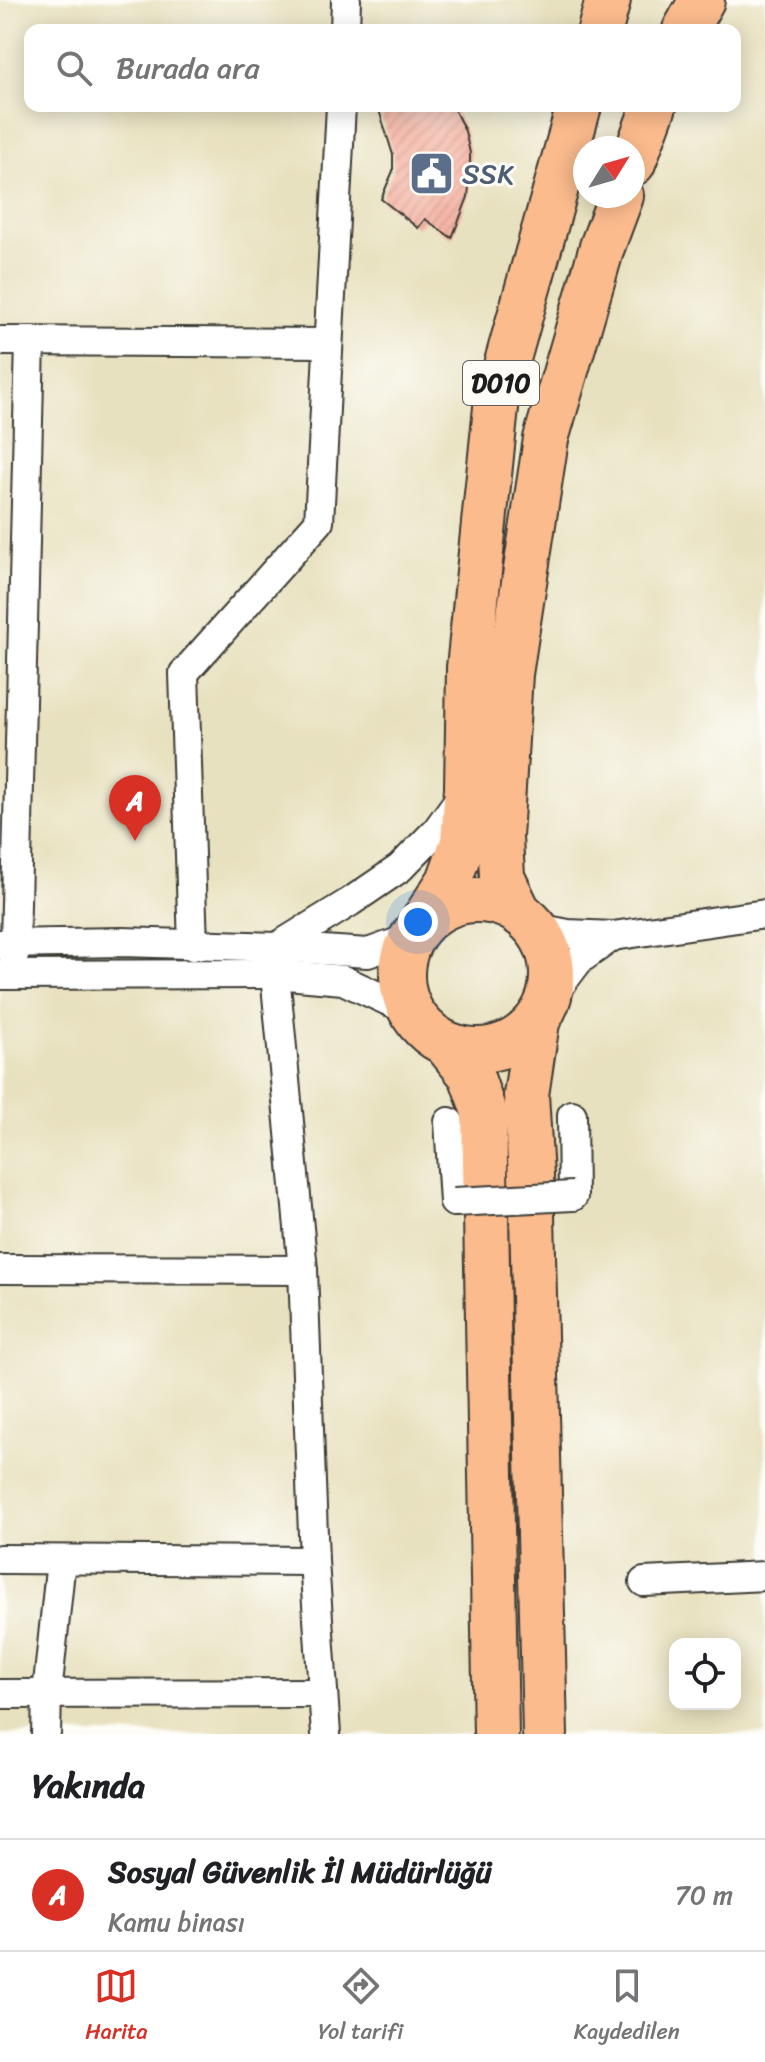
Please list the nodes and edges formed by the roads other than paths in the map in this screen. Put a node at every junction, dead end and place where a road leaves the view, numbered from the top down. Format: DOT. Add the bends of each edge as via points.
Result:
graph roads {
  1 [pos="346,0"];
  2 [pos="608,0"];
  3 [pos="702,0"];
  4 [pos="345,24"];
  5 [pos="602,24"];
  6 [pos="688,24"];
  7 [pos="341,112"];
  8 [pos="577,112"];
  9 [pos="652,112"];
  10 [pos="643,136"];
  11 [pos="617,208"];
  12 [pos="0,341"];
  13 [pos="30,341"];
  14 [pos="328,343"];
  15 [pos="467,788"];
  16 [pos="765,914"];
  17 [pos="527,920"];
  18 [pos="418,928"];
  19 [pos="613,936"];
  20 [pos="7,944"];
  21 [pos="193,946"];
  22 [pos="276,960"];
  23 [pos="6,975"];
  24 [pos="410,1011"];
  25 [pos="543,1011"];
  26 [pos="446,1044"];
  27 [pos="572,1115"];
  28 [pos="449,1122"];
  29 [pos="0,1269"];
  30 [pos="303,1270"];
  31 [pos="0,1559"];
  32 [pos="61,1560"];
  33 [pos="314,1561"];
  34 [pos="765,1576"];
  35 [pos="644,1582"];
  36 [pos="323,1693"];
  37 [pos="0,1694"];
  38 [pos="47,1694"];
  39 [pos="46,1734"];
  40 [pos="326,1734"];
  41 [pos="496,1734"];
  42 [pos="545,1734"];
  1 -- 4 [label="street"];
  2 -- 5 [label="highway"];
  3 -- 6 [label="highway"];
  7 -- 14 [label="street"];
  8 -- 15 [label="highway, D010" via="497,398 469,668"];
  9 -- 10 [label="highway"];
  11 -- 17 [label="highway, D010" via="546,439 510,674 502,877"];
  12 -- 13 [label="street"];
  13 -- 14 [label="street"];
  13 -- 20 [label="street"];
  14 -- 21 [label="street" via="319,522 184,673"];
  15 -- 18 [label="highway" via="463,842 449,881"];
  15 -- 22 [label="street" via="400,868"];
  16 -- 19 [label="street"];
  17 -- 18 [label="highway" via="495,901 470,899 446,905"];
  17 -- 19 [label="street" via="568,934"];
  17 -- 25 [label="highway" via="549,950 553,975"];
  18 -- 22 [label="street" via="368,953"];
  18 -- 24 [label="highway" via="403,964 402,987"];
  19 -- 25 [label="street" via="579,960"];
  20 -- 21 [label="street"];
  20 -- 23 [label="street"];
  21 -- 22 [label="street"];
  22 -- 23 [label="street"];
  22 -- 24 [label="street" via="343,980"];
  22 -- 30 [label="street"];
  24 -- 26 [label="highway" via="425,1031"];
  25 -- 26 [label="highway" via="518,1039 495,1049"];
  25 -- 42 [label="highway" via="526,1095"];
  26 -- 41 [label="highway" via="471,1075 484,1112"];
  27 -- 28 [label="street, bridge" via="573,1196 454,1202"];
  29 -- 30 [label="street"];
  30 -- 33 [label="street"];
  31 -- 32 [label="street"];
  32 -- 33 [label="street"];
  32 -- 38 [label="street"];
  33 -- 36 [label="street"];
  34 -- 35 [label="street"];
  36 -- 38 [label="street"];
  36 -- 40 [label="street"];
  37 -- 38 [label="street"];
  38 -- 39 [label="street"];
}
